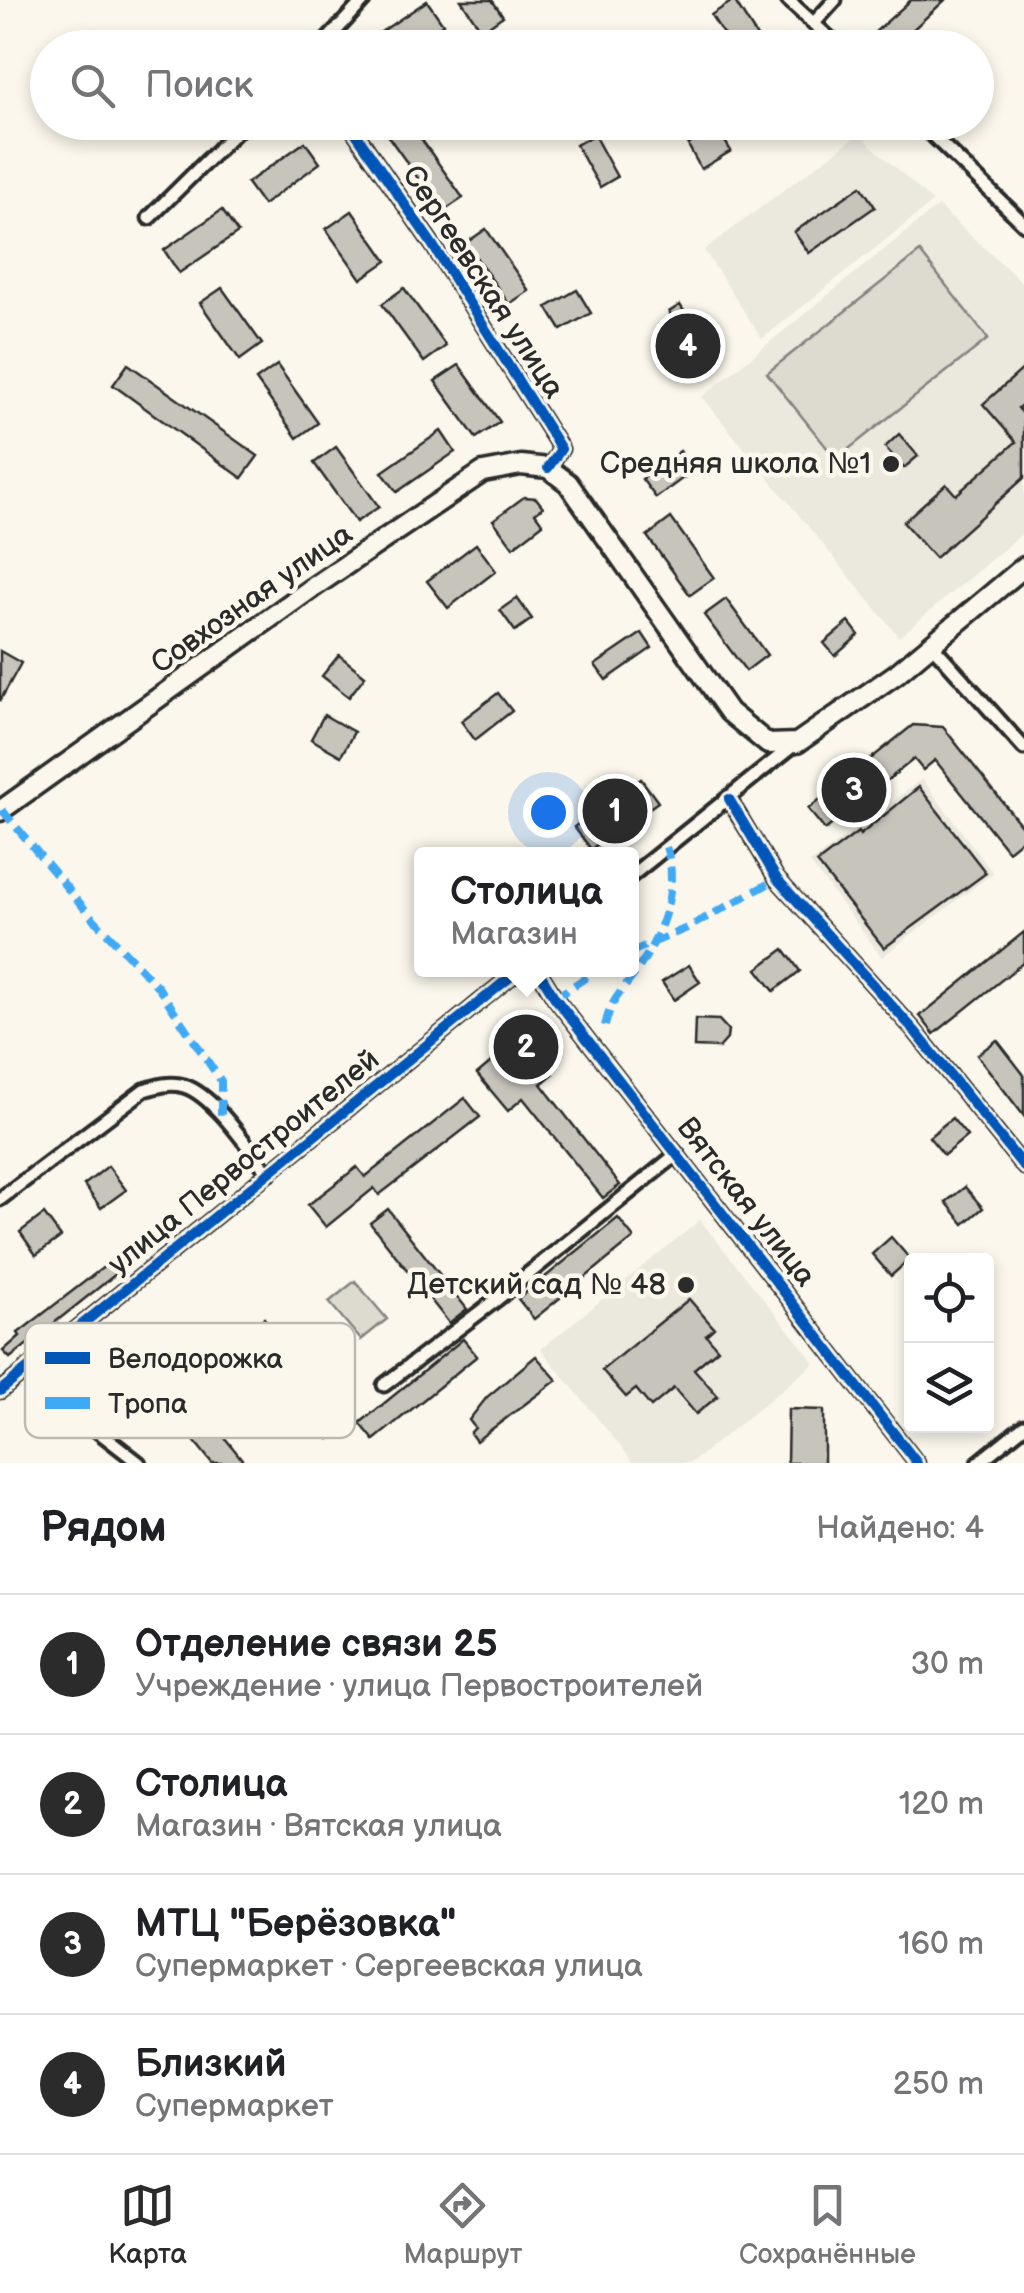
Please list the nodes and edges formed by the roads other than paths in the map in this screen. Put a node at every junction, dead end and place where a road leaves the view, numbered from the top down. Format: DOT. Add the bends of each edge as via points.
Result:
graph roads {
  1 [pos="364,0"];
  2 [pos="788,0"];
  3 [pos="835,0"];
  4 [pos="814,23"];
  5 [pos="336,30"];
  6 [pos="821,30"];
  7 [pos="228,140"];
  8 [pos="360,140"];
  9 [pos="938,140"];
  10 [pos="148,218"];
  11 [pos="1024,224"];
  12 [pos="548,468"];
  13 [pos="1024,567"];
  14 [pos="932,646"];
  15 [pos="797,742"];
  16 [pos="1024,748"];
  17 [pos="729,800"];
  18 [pos="0,811"];
  19 [pos="639,870"];
  20 [pos="510,977"];
  21 [pos="542,977"];
  22 [pos="677,1154"];
  23 [pos="1024,1167"];
  24 [pos="269,1174"];
  25 [pos="0,1200"];
  26 [pos="85,1323"];
  27 [pos="23,1373"];
  28 [pos="384,1385"];
  29 [pos="0,1392"];
  30 [pos="1024,1426"];
  31 [pos="107,1438"];
  32 [pos="139,1463"];
  33 [pos="918,1463"];
  34 [pos="978,1463"];
  1 -- 5 [label="street"];
  2 -- 4 [label="street"];
  3 -- 4 [label="street"];
  4 -- 6 [label="street"];
  7 -- 10 [label="street"];
  8 -- 12 [label="street, Сергеевская улица" via="561,450"];
  9 -- 11 [label="street"];
  12 -- 15 [label="main road" via="568,483 729,712 768,744"];
  12 -- 18 [label="main road, Совхозная улица" via="483,472"];
  13 -- 14 [label="main road"];
  14 -- 15 [label="main road"];
  14 -- 16 [label="street"];
  15 -- 17 [label="street"];
  17 -- 19 [label="street"];
  17 -- 23 [label="street" via="777,879 914,1030"];
  20 -- 24 [label="street, улица Первостроителей"];
  21 -- 22 [label="street, Вятская улица"];
  22 -- 28 [label="street"];
  22 -- 33 [label="street, Вятская улица"];
  24 -- 25 [label="street" via="198,1093 162,1084 144,1090"];
  24 -- 26 [label="street, улица Первостроителей"];
  27 -- 29 [label="street, улица Первостроителей"];
  30 -- 34 [label="street"];
  31 -- 32 [label="street"];
}
